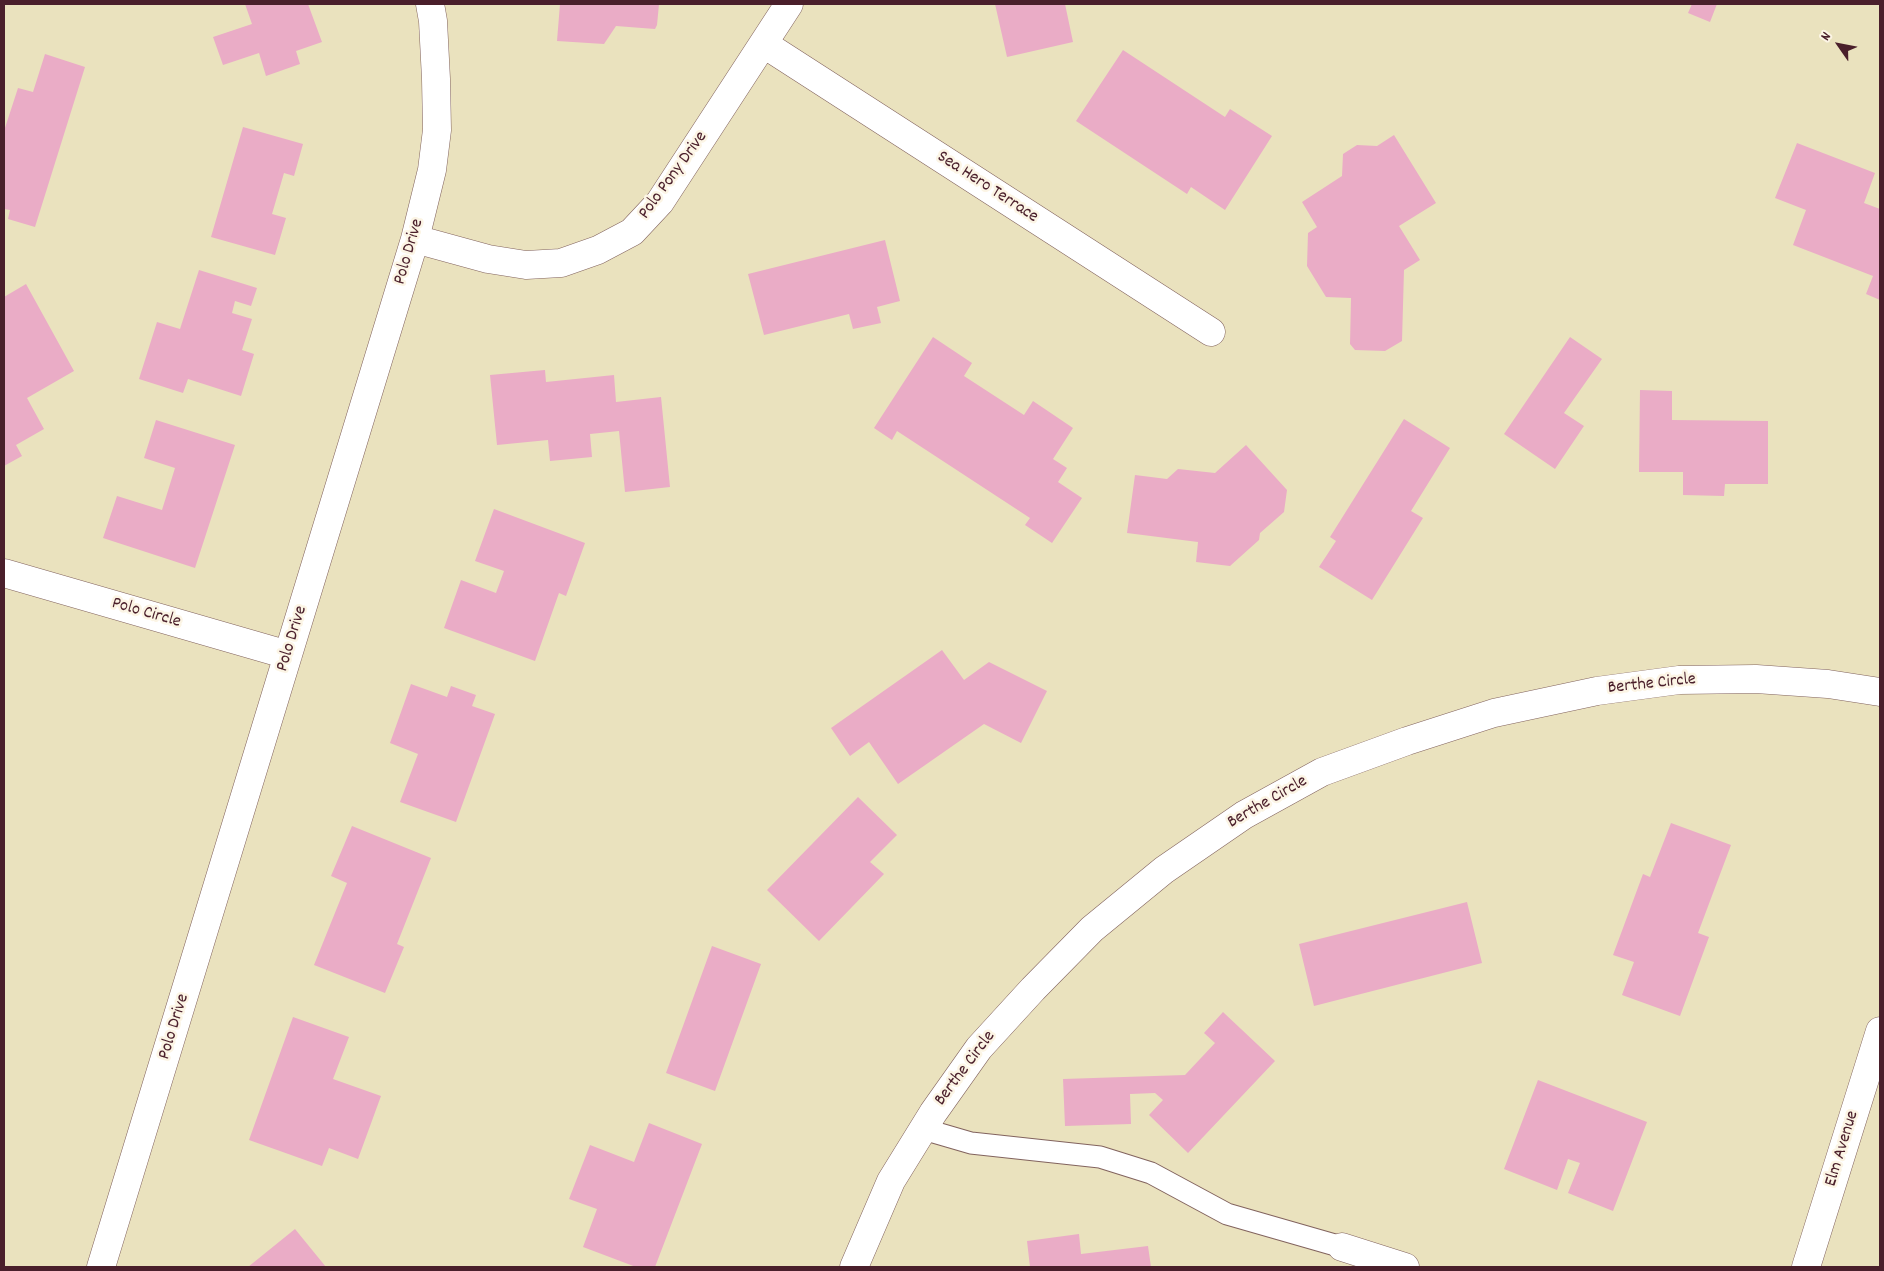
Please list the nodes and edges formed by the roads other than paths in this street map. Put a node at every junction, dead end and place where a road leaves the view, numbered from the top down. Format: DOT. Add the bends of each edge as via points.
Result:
graph roads {
  1 [pos="430,4"];
  2 [pos="790,4"];
  3 [pos="764,44"];
  4 [pos="415,239"];
  5 [pos="1211,332"];
  6 [pos="4,573"];
  7 [pos="288,655"];
  8 [pos="1880,692"];
  9 [pos="1880,1031"];
  10 [pos="923,1129"];
  11 [pos="1342,1247"];
  12 [pos="101,1267"];
  13 [pos="854,1267"];
  14 [pos="1405,1267"];
  15 [pos="1806,1267"];
  1 -- 4 [label="street, Polo Drive" via="437,130 432,170"];
  2 -- 3 [label="street, Polo Pony Drive"];
  3 -- 4 [label="street, Polo Pony Drive" via="660,202 632,232 598,250 561,263 526,265 488,259"];
  3 -- 5 [label="street, Sea Hero Terrace"];
  4 -- 7 [label="street, Polo Drive"];
  6 -- 7 [label="street, Polo Circle"];
  7 -- 12 [label="street, Polo Drive"];
  8 -- 10 [label="street, Berthe Circle" via="1828,684 1756,679 1679,680 1597,691 1494,713 1322,772 1244,815 1164,870 1092,929 1032,988 979,1048"];
  9 -- 15 [label="street, Elm Avenue"];
  10 -- 11 [label="lane" via="971,1143 1100,1157 1151,1173 1227,1214"];
  10 -- 13 [label="street, Berthe Circle" via="891,1181"];
  11 -- 14 [label="street"];
}
